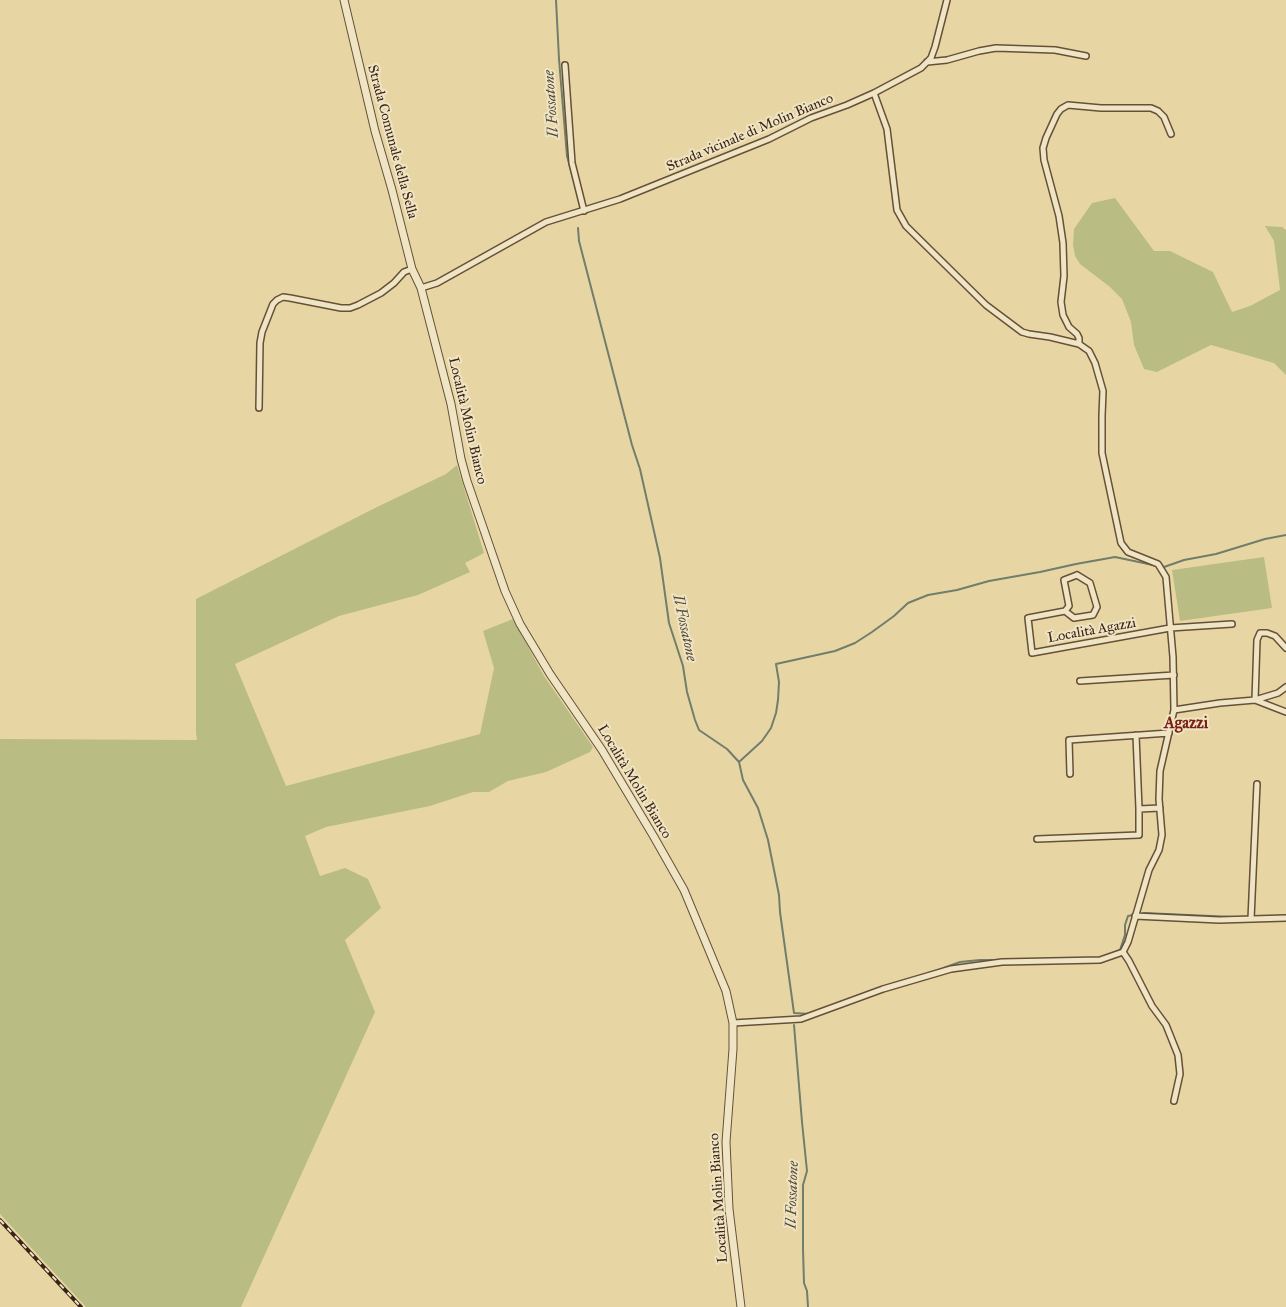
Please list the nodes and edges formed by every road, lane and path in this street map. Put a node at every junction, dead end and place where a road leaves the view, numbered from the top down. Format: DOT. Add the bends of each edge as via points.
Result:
graph roads {
  1 [pos="344,0"];
  2 [pos="946,0"];
  3 [pos="1086,56"];
  4 [pos="927,62"];
  5 [pos="565,65"];
  6 [pos="874,93"];
  7 [pos="1171,134"];
  8 [pos="584,210"];
  9 [pos="412,270"];
  10 [pos="421,288"];
  11 [pos="1079,344"];
  12 [pos="259,408"];
  13 [pos="1066,611"];
  14 [pos="1232,624"];
  15 [pos="1170,628"];
  16 [pos="1286,648"];
  17 [pos="1174,675"];
  18 [pos="1080,681"];
  19 [pos="1286,687"];
  20 [pos="1255,700"];
  21 [pos="1174,710"];
  22 [pos="1286,712"];
  23 [pos="1169,733"];
  24 [pos="1136,735"];
  25 [pos="1070,774"];
  26 [pos="1257,784"];
  27 [pos="1160,808"];
  28 [pos="1139,809"];
  29 [pos="1037,839"];
  30 [pos="1135,916"];
  31 [pos="1286,918"];
  32 [pos="1251,919"];
  33 [pos="1123,952"];
  34 [pos="733,1023"];
  35 [pos="1174,1101"];
  36 [pos="741,1307"];
  1 -- 9 [label="street, Strada Comunale della Sella"];
  2 -- 4 [label="street, Strada vicinale di Molin Bianco" via="938,40"];
  3 -- 4 [label="street" via="1055,50 996,48"];
  4 -- 6 [label="street, Strada vicinale di Molin Bianco"];
  5 -- 8 [label="street" via="572,163"];
  6 -- 8 [label="street, Strada vicinale di Molin Bianco" via="688,172"];
  6 -- 11 [label="street" via="887,129 897,210 906,226 986,305 1022,332"];
  7 -- 11 [label="street" via="1164,117 1151,108 1068,105 1057,114 1046,138 1044,160 1063,242 1063,315 1077,334"];
  8 -- 10 [label="street, Strada vicinale di Molin Bianco" via="546,222 436,283"];
  9 -- 10 [label="street, Strada Comunale della Sella"];
  9 -- 12 [label="street" via="404,272 381,293 350,308 283,297 277,300 260,343"];
  10 -- 34 [label="street, Località Molin Bianco" via="451,404 461,460 505,591 520,624 602,750 684,890 726,991"];
  11 -- 15 [label="street" via="1089,351 1103,391 1102,453 1121,543 1128,552 1158,564 1166,577"];
  13 -- 13 [label="street" via="1074,618 1093,616 1097,607 1090,583 1077,575 1064,580 1069,606"];
  13 -- 15 [label="street, Località Agazzi" via="1028,618 1032,653"];
  14 -- 15 [label="street"];
  15 -- 17 [label="street"];
  16 -- 20 [label="street" via="1275,636 1260,633"];
  17 -- 18 [label="street"];
  17 -- 21 [label="street"];
  19 -- 20 [label="street"];
  20 -- 21 [label="street"];
  20 -- 22 [label="street"];
  21 -- 23 [label="street"];
  23 -- 24 [label="street"];
  23 -- 27 [label="street" via="1160,771"];
  24 -- 25 [label="street" via="1068,740"];
  24 -- 28 [label="street"];
  26 -- 32 [label="street"];
  27 -- 28 [label="street"];
  27 -- 30 [label="street" via="1160,850 1149,870"];
  28 -- 29 [label="street" via="1140,835"];
  30 -- 32 [label="street"];
  30 -- 33 [label="street"];
  31 -- 32 [label="street"];
  33 -- 34 [label="street" via="1100,960 1002,962 951,969 883,989 801,1019"];
  33 -- 35 [label="street" via="1166,1025 1178,1055 1180,1074"];
  34 -- 36 [label="street, Località Molin Bianco" via="726,1142"];
}
